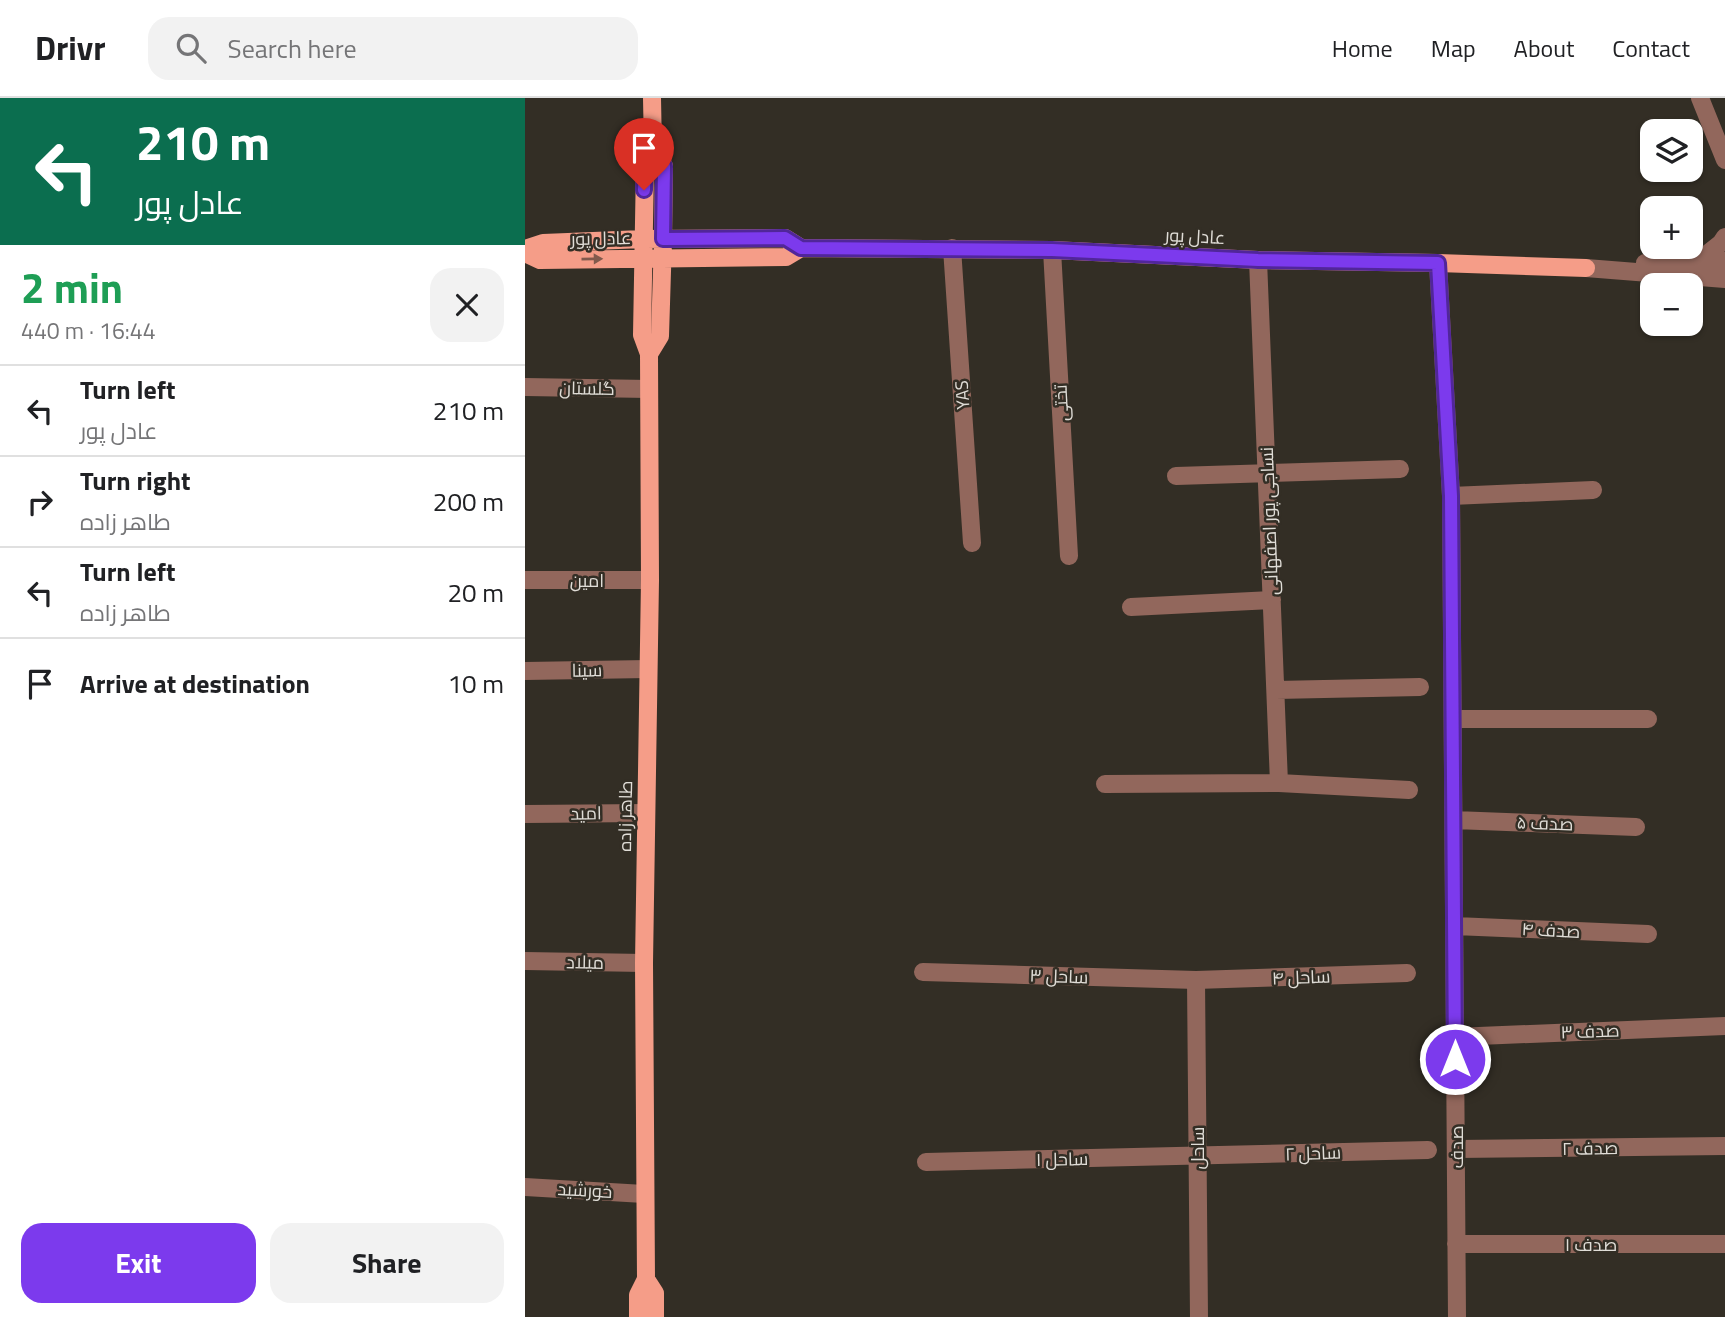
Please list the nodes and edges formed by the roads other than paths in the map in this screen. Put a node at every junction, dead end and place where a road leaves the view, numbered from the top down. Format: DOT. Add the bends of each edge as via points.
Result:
graph roads {
  1 [pos="652,98"];
  2 [pos="1700,98"];
  3 [pos="653,149"];
  4 [pos="1725,160"];
  5 [pos="1725,237"];
  6 [pos="643,239"];
  7 [pos="663,239"];
  8 [pos="801,248"];
  9 [pos="952,248"];
  10 [pos="1052,250"];
  11 [pos="525,251"];
  12 [pos="643,258"];
  13 [pos="663,258"];
  14 [pos="1258,260"];
  15 [pos="1725,261"];
  16 [pos="1697,262"];
  17 [pos="1438,263"];
  18 [pos="1586,268"];
  19 [pos="1725,279"];
  20 [pos="649,354"];
  21 [pos="525,387"];
  22 [pos="649,389"];
  23 [pos="1400,469"];
  24 [pos="1267,472"];
  25 [pos="1177,476"];
  26 [pos="1593,490"];
  27 [pos="1451,496"];
  28 [pos="972,543"];
  29 [pos="1069,556"];
  30 [pos="525,580"];
  31 [pos="650,580"];
  32 [pos="1272,600"];
  33 [pos="1131,607"];
  34 [pos="648,669"];
  35 [pos="525,671"];
  36 [pos="1420,687"];
  37 [pos="1276,690"];
  38 [pos="1453,719"];
  39 [pos="1648,719"];
  40 [pos="1279,783"];
  41 [pos="1105,784"];
  42 [pos="1409,790"];
  43 [pos="646,813"];
  44 [pos="525,814"];
  45 [pos="1454,820"];
  46 [pos="1636,827"];
  47 [pos="1455,926"];
  48 [pos="1648,934"];
  49 [pos="525,961"];
  50 [pos="644,963"];
  51 [pos="923,972"];
  52 [pos="1407,973"];
  53 [pos="1196,980"];
  54 [pos="1725,1026"];
  55 [pos="1455,1037"];
  56 [pos="1725,1146"];
  57 [pos="1456,1149"];
  58 [pos="1428,1150"];
  59 [pos="1197,1156"];
  60 [pos="926,1162"];
  61 [pos="525,1187"];
  62 [pos="644,1194"];
  63 [pos="1456,1244"];
  64 [pos="1725,1244"];
  65 [pos="646,1279"];
  66 [pos="638,1317"];
  67 [pos="655,1317"];
  68 [pos="1199,1317"];
  69 [pos="1457,1317"];
  1 -- 3 [label="main road, طاهر زاده"];
  2 -- 4 [label="street"];
  3 -- 6 [label="main road, طاهر زاده" via="645,166"];
  3 -- 7 [label="main road, طاهر زاده" via="664,166"];
  5 -- 16 [label="street"];
  6 -- 7 [label="main road, عادل پور"];
  6 -- 11 [label="main road, عادل پور" via="543,243"];
  6 -- 12 [label="main road, طاهر زاده"];
  7 -- 8 [label="main road, عادل پور" via="785,238"];
  7 -- 13 [label="main road, طاهر زاده"];
  8 -- 9 [label="main road, عادل پور"];
  8 -- 13 [label="main road, عادل پور" via="786,257"];
  9 -- 10 [label="main road, عادل پور"];
  9 -- 28 [label="street, YAS"];
  10 -- 14 [label="main road, عادل پور"];
  10 -- 29 [label="street, تختی"];
  11 -- 12 [label="main road, عادل پور, one-way" via="540,260"];
  12 -- 13 [label="main road, عادل پور"];
  12 -- 20 [label="main road, طاهر زاده" via="642,335"];
  13 -- 20 [label="main road, طاهر زاده" via="660,336"];
  14 -- 17 [label="main road, عادل پور"];
  14 -- 24 [label="street, نساجی پور اصفهانی"];
  15 -- 16 [label="street"];
  16 -- 18 [label="street"];
  17 -- 18 [label="main road, عادل پور"];
  17 -- 27 [label="street, صدف"];
  18 -- 19 [label="street"];
  20 -- 22 [label="main road, طاهر زاده"];
  21 -- 22 [label="street, گلستان"];
  22 -- 31 [label="main road, طاهر زاده"];
  23 -- 24 [label="street"];
  24 -- 25 [label="street"];
  24 -- 32 [label="street, نساجی پور اصفهانی"];
  26 -- 27 [label="street"];
  27 -- 38 [label="street, صدف"];
  30 -- 31 [label="street, امین"];
  31 -- 34 [label="main road, طاهر زاده"];
  32 -- 33 [label="street"];
  32 -- 37 [label="street, نساجی پور اصفهانی"];
  34 -- 35 [label="street, سینا"];
  34 -- 43 [label="main road, طاهر زاده"];
  36 -- 37 [label="street"];
  37 -- 40 [label="street, نساجی پور اصفهانی"];
  38 -- 39 [label="street"];
  38 -- 45 [label="street, صدف"];
  40 -- 41 [label="street"];
  40 -- 42 [label="street"];
  43 -- 44 [label="street, امید"];
  43 -- 50 [label="main road, طاهر زاده"];
  45 -- 46 [label="street, صدف ۵"];
  45 -- 47 [label="street, صدف"];
  47 -- 48 [label="street, صدف ۴"];
  47 -- 55 [label="street, صدف"];
  49 -- 50 [label="street, میلاد"];
  50 -- 62 [label="main road, طاهر زاده"];
  51 -- 53 [label="street, ساحل ۳"];
  52 -- 53 [label="street, ساحل ۴"];
  53 -- 59 [label="street, ساحل"];
  54 -- 55 [label="street, صدف ۳"];
  55 -- 57 [label="street, صدف"];
  56 -- 57 [label="street, صدف ۲"];
  57 -- 63 [label="street, صدف"];
  58 -- 59 [label="street, ساحل ۲"];
  59 -- 60 [label="street, ساحل ۱"];
  59 -- 68 [label="street, ساحل"];
  61 -- 62 [label="street, خورشید"];
  62 -- 65 [label="main road, طاهر زاده"];
  63 -- 64 [label="street, صدف ۱"];
  63 -- 69 [label="street, صدف"];
  65 -- 66 [label="main road, طاهر زاده" via="638,1294"];
  65 -- 67 [label="main road, طاهر زاده" via="655,1293"];
}
